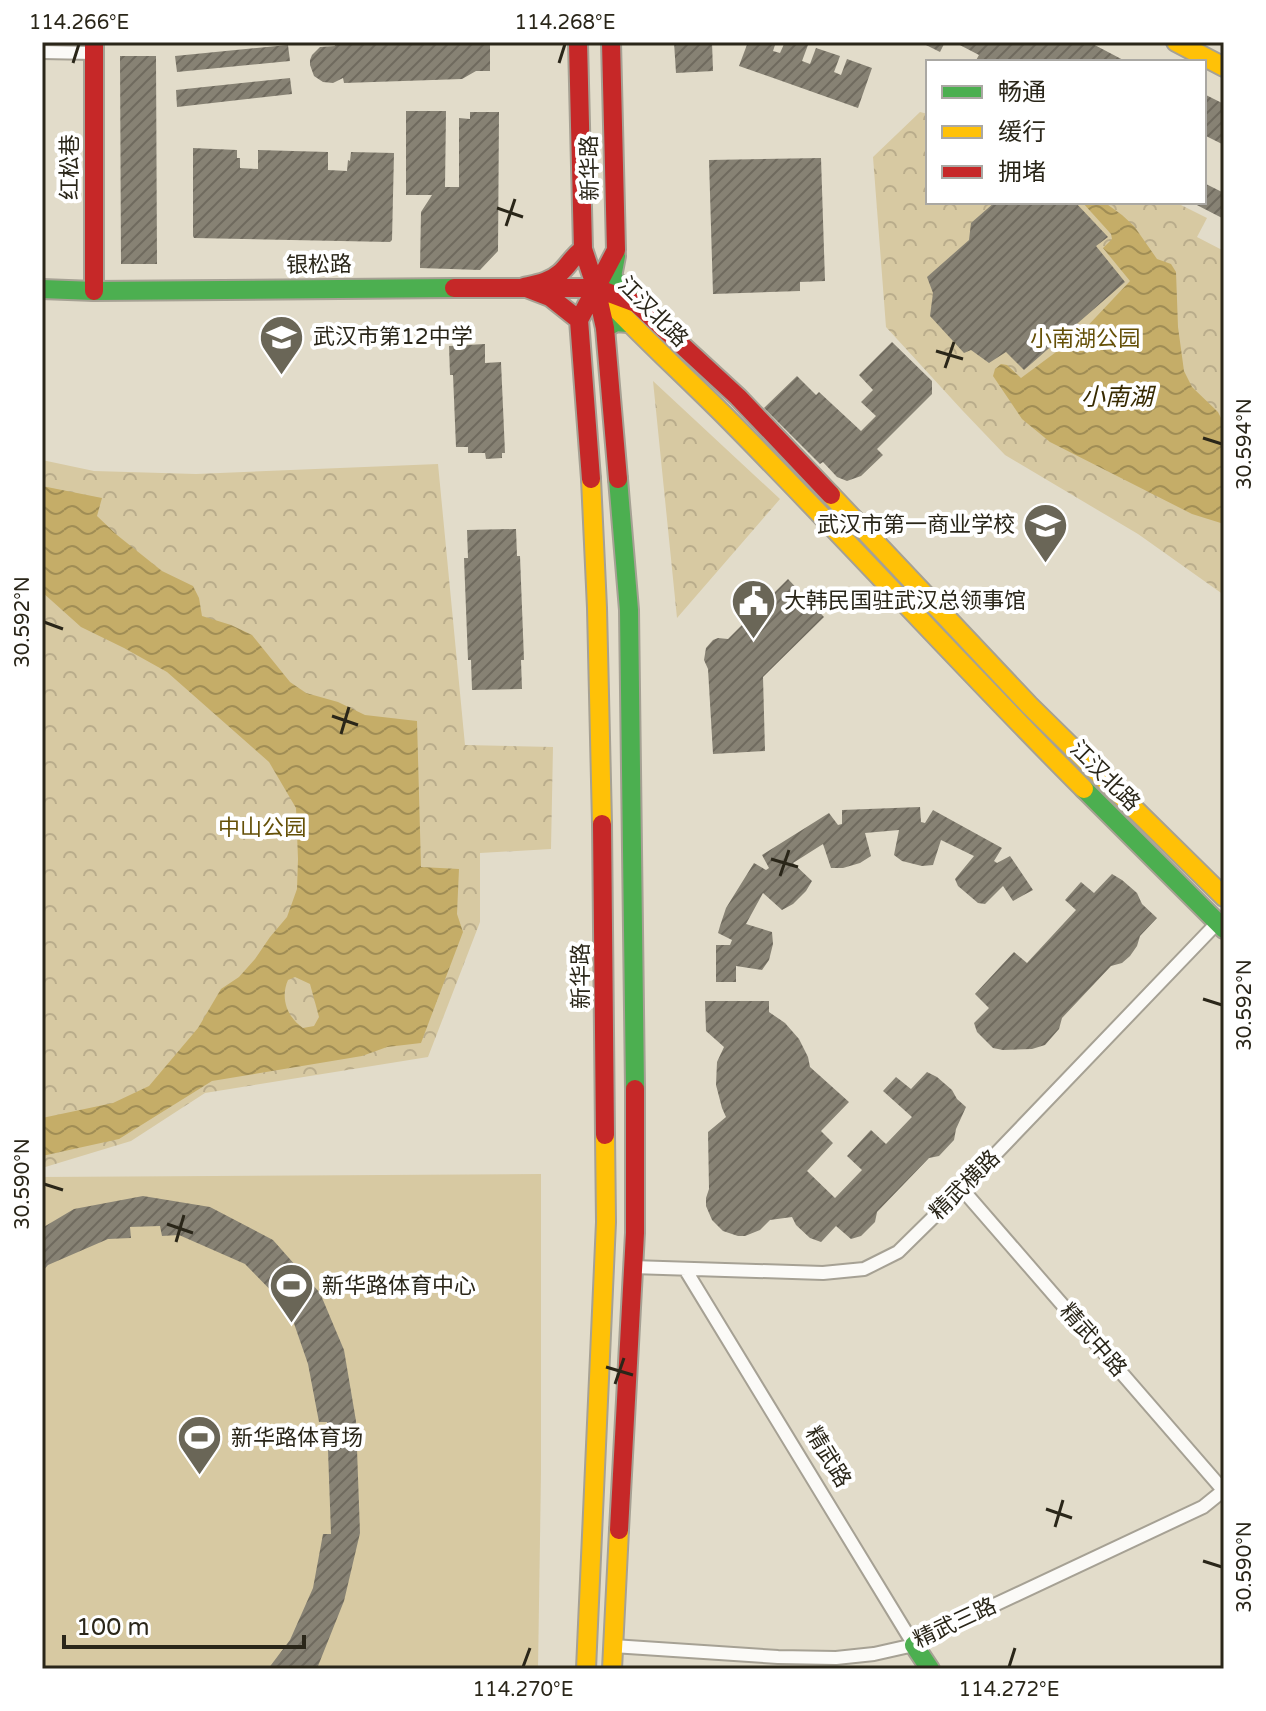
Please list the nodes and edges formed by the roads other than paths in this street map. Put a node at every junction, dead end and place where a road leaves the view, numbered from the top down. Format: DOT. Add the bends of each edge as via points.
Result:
graph roads {
  1 [pos="578,42"];
  2 [pos="611,42"];
  3 [pos="1176,42"];
  4 [pos="94,48"];
  5 [pos="42,52"];
  6 [pos="1224,67"];
  7 [pos="583,249"];
  8 [pos="616,250"];
  9 [pos="524,287"];
  10 [pos="596,288"];
  11 [pos="42,289"];
  12 [pos="94,291"];
  13 [pos="636,303"];
  14 [pos="579,320"];
  15 [pos="628,323"];
  16 [pos="605,328"];
  17 [pos="1224,897"];
  18 [pos="1221,925"];
  19 [pos="962,1189"];
  20 [pos="632,1267"];
  21 [pos="685,1269"];
  22 [pos="1224,1490"];
  23 [pos="914,1645"];
  24 [pos="613,1646"];
  25 [pos="586,1669"];
  26 [pos="612,1669"];
  27 [pos="930,1669"];
  1 -- 7 [label="main road, 新华路"];
  2 -- 8 [label="main road, 新华路"];
  3 -- 6 [label="main road"];
  4 -- 5 [label="street"];
  4 -- 12 [label="main road, 红松巷"];
  7 -- 9 [label="main road" via="554,277"];
  7 -- 10 [label="main road, 新华路"];
  8 -- 10 [label="main road, 新华路"];
  8 -- 13 [label="main road" via="612,277"];
  9 -- 10 [label="main road, 银松路"];
  9 -- 12 [label="main road, 银松路"];
  9 -- 14 [label="main road" via="550,297"];
  10 -- 13 [label="main road, 江汉北路"];
  10 -- 14 [label="main road, 新华路"];
  10 -- 15 [label="main road, 江汉北路"];
  10 -- 16 [label="main road, 新华路"];
  11 -- 12 [label="main road, 银松路"];
  13 -- 17 [label="main road, 江汉北路" via="738,397 1029,705"];
  14 -- 25 [label="main road, 新华路" via="597,608 606,1145"];
  15 -- 16 [label="main road"];
  15 -- 18 [label="main road, 江汉北路"];
  16 -- 20 [label="main road, 新华路" via="629,610"];
  18 -- 19 [label="street, 精武横路"];
  19 -- 21 [label="street, 精武横路" via="898,1252 864,1269"];
  19 -- 22 [label="street, 精武中路"];
  20 -- 21 [label="street, 精武横路"];
  20 -- 24 [label="main road, 新华路"];
  21 -- 23 [label="street, 精武路"];
  22 -- 23 [label="street, 精武三路" via="1203,1507"];
  23 -- 24 [label="street, 精武三路" via="836,1658"];
  23 -- 27 [label="main road, 精武路"];
  24 -- 26 [label="main road, 新华路"];
}
